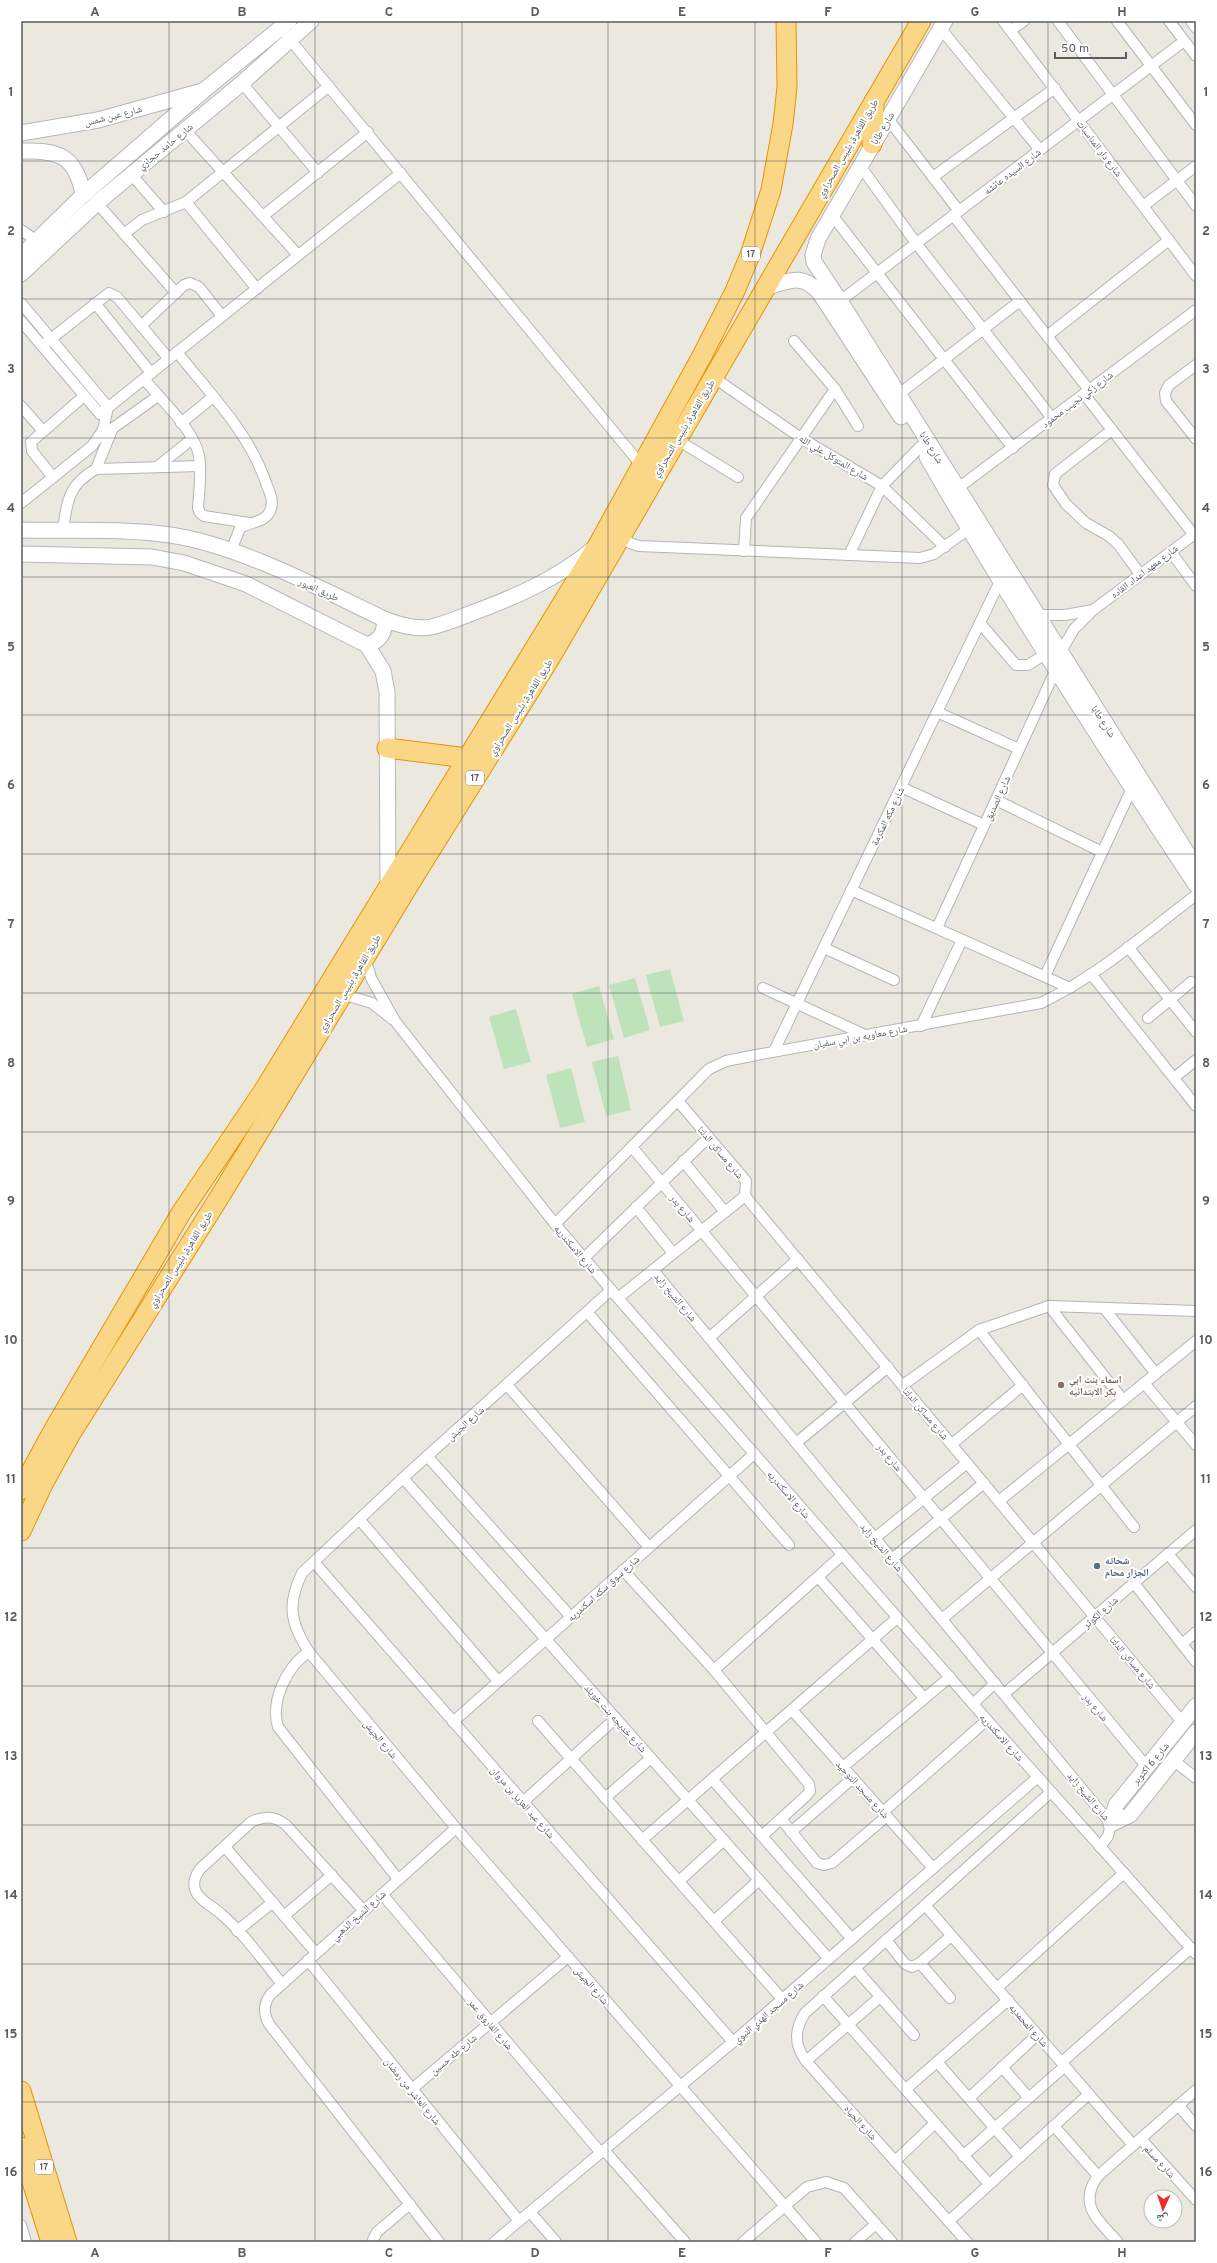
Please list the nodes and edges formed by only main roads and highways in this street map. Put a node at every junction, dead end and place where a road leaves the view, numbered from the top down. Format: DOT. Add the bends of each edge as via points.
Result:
graph roads {
  1 [pos="786,21"];
  2 [pos="921,21"];
  3 [pos="874,101"];
  4 [pos="872,144"];
  5 [pos="387,748"];
  6 [pos="467,758"];
  7 [pos="203,1180"];
  8 [pos="222,1193"];
  9 [pos="181,1213"];
  10 [pos="202,1225"];
  11 [pos="21,1490"];
  12 [pos="21,1531"];
  13 [pos="21,2091"];
  14 [pos="21,2147"];
  15 [pos="51,2242"];
  16 [pos="67,2242"];
  1 -- 6 [label="highway, طريق القاهرة, بلبيس الصحراوي / 17" via="787,80 778,164 760,230 735,291 598,545"];
  2 -- 3 [label="highway, طريق القاهرة, بلبيس الصحراوي / 17"];
  3 -- 4 [label="highway"];
  3 -- 8 [label="highway, طريق القاهرة, بلبيس الصحراوي / 17" via="549,660"];
  5 -- 6 [label="highway"];
  6 -- 7 [label="highway, طريق القاهرة, بلبيس الصحراوي / 17" via="264,1090"];
  7 -- 8 [label="highway" via="208,1188"];
  7 -- 9 [label="highway, طريق القاهرة, بلبيس الصحراوي / 17"];
  8 -- 10 [label="highway, طريق القاهرة, بلبيس الصحراوي / 17"];
  9 -- 10 [label="highway" via="192,1212 201,1219"];
  9 -- 11 [label="highway, طريق القاهرة, بلبيس الصحراوي / 17"];
  10 -- 12 [label="highway, طريق القاهرة, بلبيس الصحراوي / 17" via="70,1435"];
  13 -- 16 [label="highway, 17"];
  14 -- 15 [label="highway, 17"];
}
